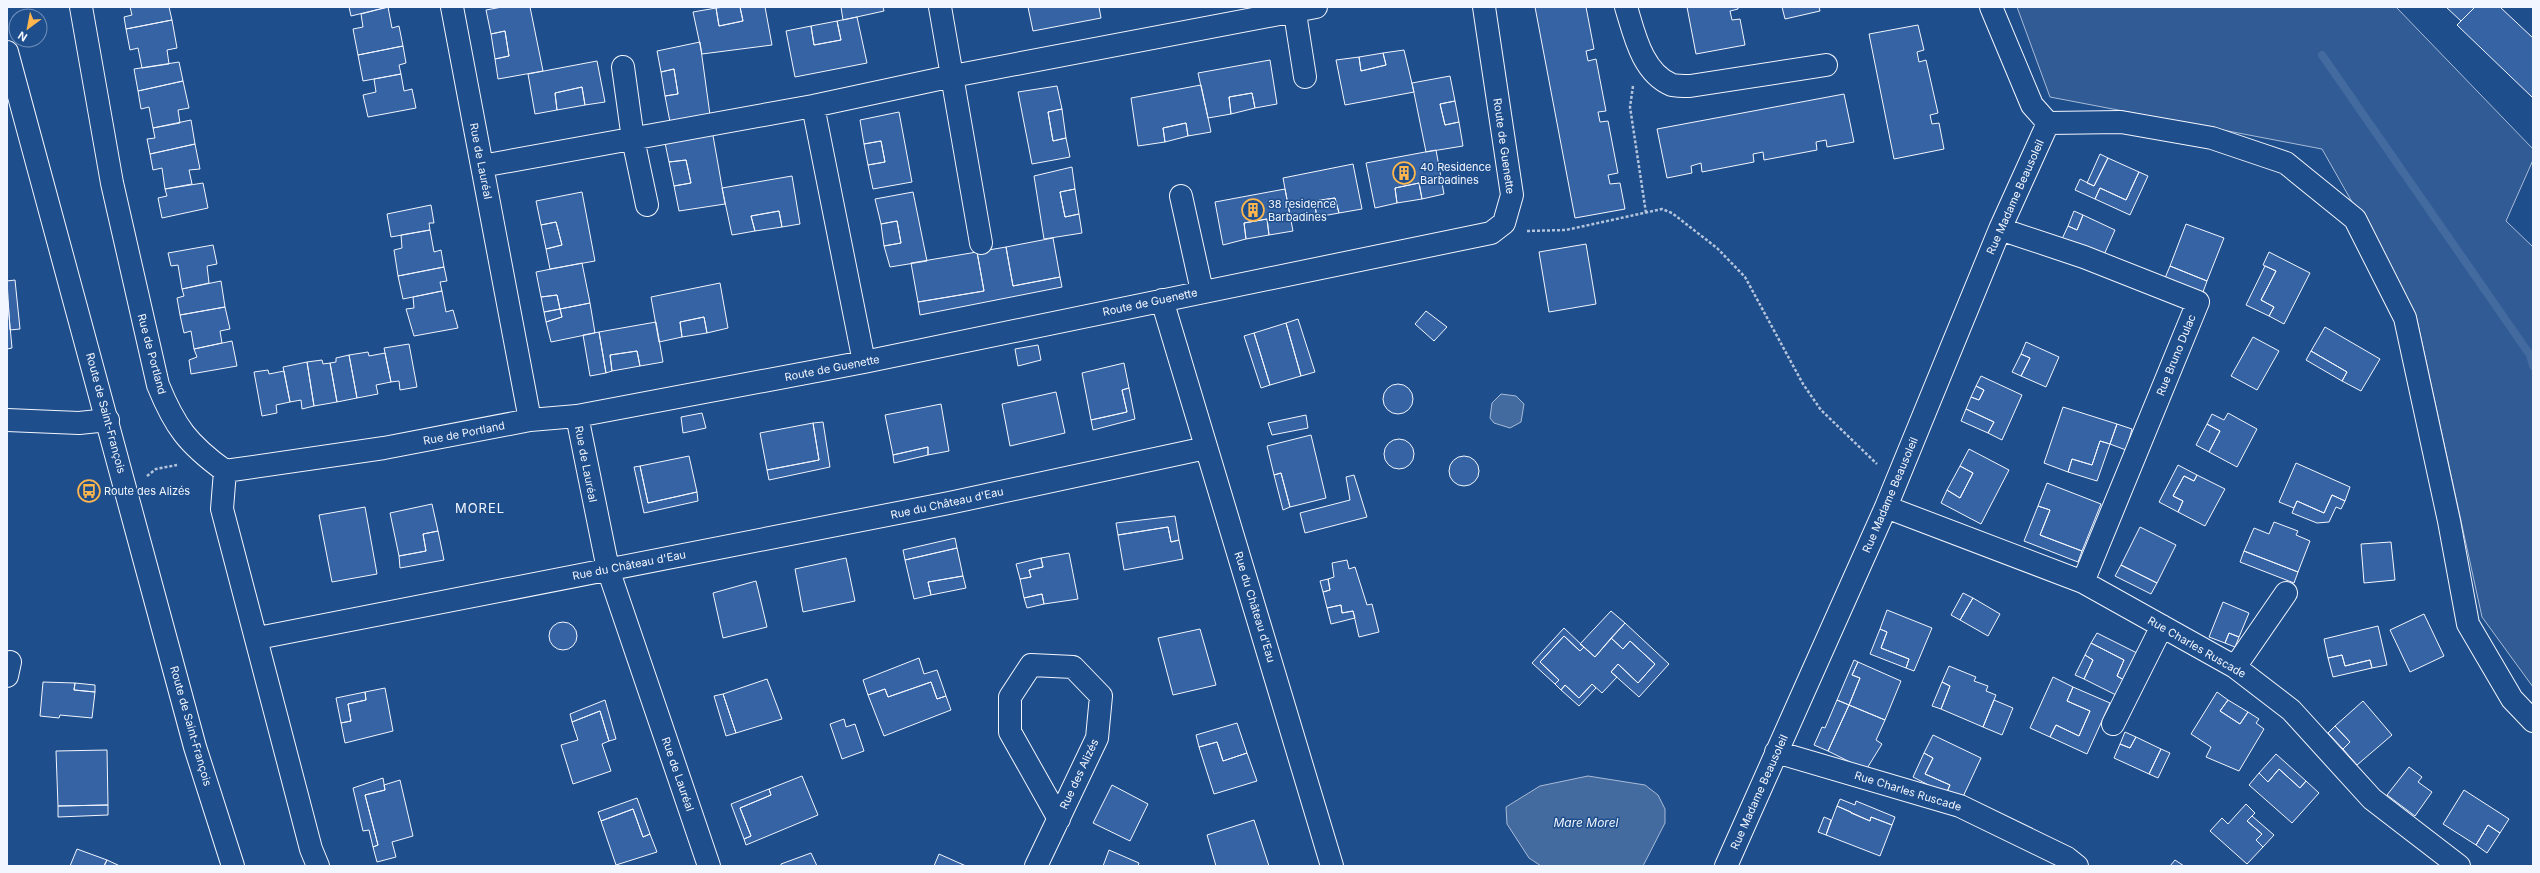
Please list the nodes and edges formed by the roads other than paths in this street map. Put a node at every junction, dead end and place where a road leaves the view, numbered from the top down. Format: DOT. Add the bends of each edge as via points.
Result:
graph roads {
  1 [pos="81,7"];
  2 [pos="452,7"];
  3 [pos="940,7"];
  4 [pos="1316,7"];
  5 [pos="1484,7"];
  6 [pos="1626,7"];
  7 [pos="1990,7"];
  8 [pos="1294,9"];
  9 [pos="7,52"];
  10 [pos="1826,64"];
  11 [pos="622,67"];
  12 [pos="953,76"];
  13 [pos="1305,77"];
  14 [pos="813,106"];
  15 [pos="2048,123"];
  16 [pos="633,139"];
  17 [pos="482,166"];
  18 [pos="1180,196"];
  19 [pos="647,205"];
  20 [pos="2000,229"];
  21 [pos="981,243"];
  22 [pos="1202,291"];
  23 [pos="1162,300"];
  24 [pos="864,362"];
  25 [pos="577,416"];
  26 [pos="7,420"];
  27 [pos="108,420"];
  28 [pos="530,420"];
  29 [pos="1206,448"];
  30 [pos="217,465"];
  31 [pos="1886,507"];
  32 [pos="608,570"];
  33 [pos="2083,582"];
  34 [pos="2286,593"];
  35 [pos="2162,626"];
  36 [pos="258,638"];
  37 [pos="2235,667"];
  38 [pos="2533,721"];
  39 [pos="2113,724"];
  40 [pos="1776,752"];
  41 [pos="1059,819"];
  42 [pos="233,866"];
  43 [pos="318,866"];
  44 [pos="709,866"];
  45 [pos="1036,866"];
  46 [pos="1332,866"];
  47 [pos="1726,866"];
  48 [pos="2078,866"];
  49 [pos="2459,866"];
  1 -- 30 [label="street, Rue de Portland" via="112,183 158,385 171,416 190,442"];
  2 -- 17 [label="street, Rue de Lauréal"];
  3 -- 12 [label="street"];
  4 -- 8 [label="street"];
  5 -- 22 [label="street, Route de Guenette" via="1512,195 1504,224 1491,233"];
  6 -- 10 [label="street" via="1635,40 1643,57 1655,72 1672,85 1690,86"];
  7 -- 15 [label="street" via="2032,105"];
  8 -- 12 [label="street"];
  8 -- 13 [label="street"];
  9 -- 27 [label="street, Route de Saint-François"];
  11 -- 16 [label="street"];
  12 -- 14 [label="street"];
  12 -- 21 [label="street"];
  14 -- 16 [label="street"];
  14 -- 24 [label="street"];
  15 -- 20 [label="street, Rue Madame Beausoleil"];
  15 -- 38 [label="street" via="2121,122 2212,138 2286,163 2355,219 2405,318 2449,521 2468,624 2512,700"];
  16 -- 17 [label="street"];
  16 -- 19 [label="street"];
  17 -- 28 [label="street, Rue de Lauréal"];
  18 -- 22 [label="street"];
  20 -- 31 [label="street, Rue Madame Beausoleil"];
  20 -- 33 [label="street, Rue Bruno Dulac" via="2084,257 2198,302"];
  22 -- 23 [label="street, Route de Guenette"];
  23 -- 24 [label="street, Route de Guenette"];
  23 -- 29 [label="street"];
  24 -- 25 [label="street, Route de Guenette"];
  25 -- 28 [label="street, Rue de Lauréal"];
  25 -- 32 [label="street, Rue de Lauréal"];
  26 -- 27 [label="street" via="79,423"];
  27 -- 42 [label="street, Route de Saint-François" via="195,747"];
  28 -- 30 [label="street, Rue de Portland" via="384,448"];
  29 -- 32 [label="street, Rue du Château d'Eau" via="949,503"];
  29 -- 46 [label="street, Rue du Château d'Eau"];
  30 -- 36 [label="street" via="222,509"];
  31 -- 33 [label="street, Rue Charles Ruscade"];
  31 -- 40 [label="street, Rue Madame Beausoleil"];
  32 -- 36 [label="street, Rue du Château d'Eau"];
  32 -- 44 [label="street, Rue de Lauréal"];
  33 -- 35 [label="street, Rue Charles Ruscade"];
  34 -- 37 [label="street"];
  35 -- 37 [label="street, Rue Charles Ruscade"];
  35 -- 39 [label="street"];
  36 -- 43 [label="street" via="311,849"];
  37 -- 49 [label="street, Rue Charles Ruscade" via="2291,710 2372,799"];
  40 -- 47 [label="street, Rue Madame Beausoleil"];
  40 -- 48 [label="street, Rue Charles Ruscade" via="1960,806 2067,858"];
  41 -- 41 [label="street, Rue des Alizés" via="1010,732 1010,697 1031,665 1073,667 1101,696 1097,738"];
  41 -- 45 [label="street, Rue des Alizés"];
}
